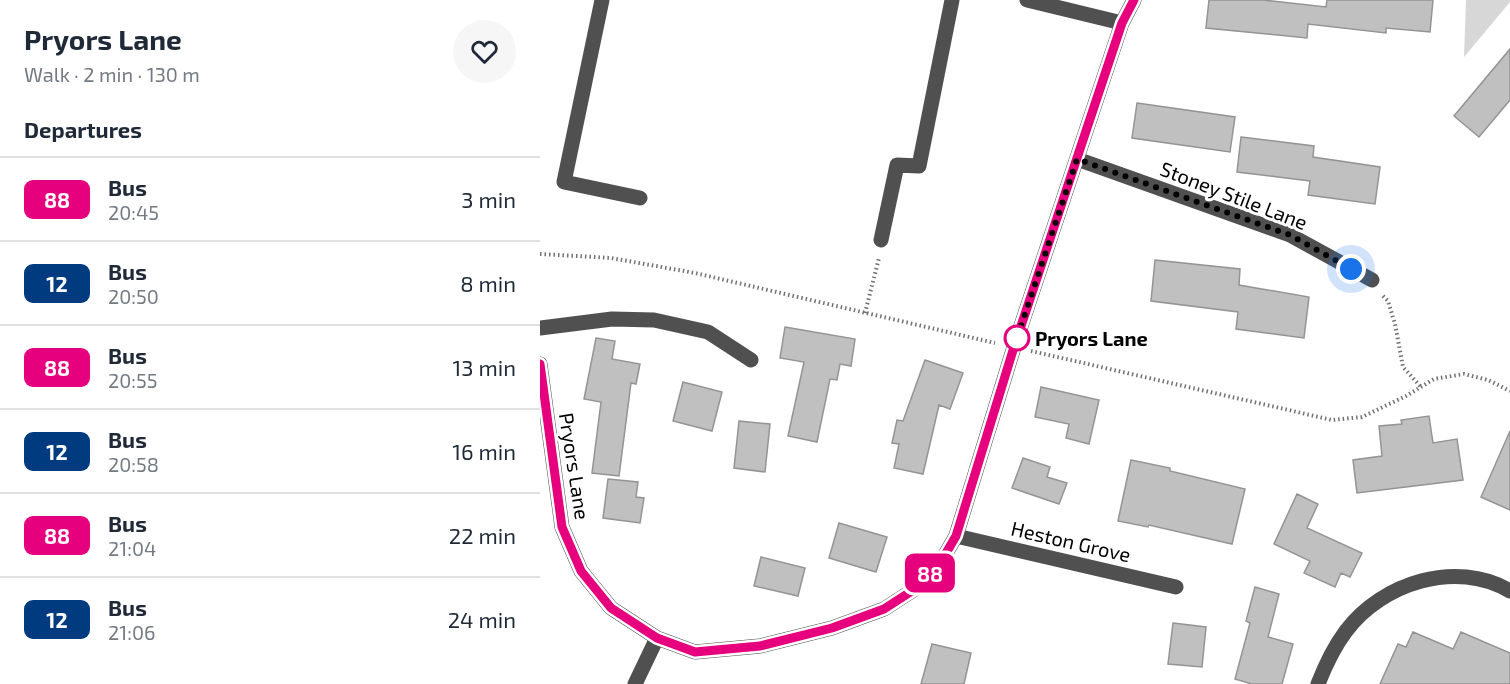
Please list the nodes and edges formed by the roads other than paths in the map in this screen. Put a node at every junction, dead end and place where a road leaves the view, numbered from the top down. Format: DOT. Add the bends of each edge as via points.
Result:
graph roads {
  1 [pos="602,0"];
  2 [pos="952,0"];
  3 [pos="1027,0"];
  4 [pos="1134,0"];
  5 [pos="1122,23"];
  6 [pos="1077,159"];
  7 [pos="640,198"];
  8 [pos="881,240"];
  9 [pos="1372,280"];
  10 [pos="540,328"];
  11 [pos="751,360"];
  12 [pos="540,364"];
  13 [pos="956,536"];
  14 [pos="1176,587"];
  15 [pos="1510,591"];
  16 [pos="657,638"];
  17 [pos="635,684"];
  18 [pos="1318,684"];
  1 -- 7 [label="street" via="564,182"];
  2 -- 8 [label="street" via="919,166 897,165"];
  3 -- 5 [label="street"];
  4 -- 5 [label="street, Pryors Lane"];
  5 -- 6 [label="street, Pryors Lane"];
  6 -- 9 [label="street, Stoney Stile Lane" via="1290,235"];
  6 -- 13 [label="street, Pryors Lane"];
  10 -- 11 [label="street" via="612,319 654,320 708,332"];
  12 -- 16 [label="street, Pryors Lane" via="562,527 581,571 611,608"];
  13 -- 14 [label="street, Heston Grove"];
  13 -- 16 [label="street, Pryors Lane" via="942,560 918,587 884,609 832,628 760,646 695,652"];
  15 -- 18 [label="street" via="1478,578 1450,577 1416,581 1380,598 1346,630"];
  16 -- 17 [label="street"];
}
